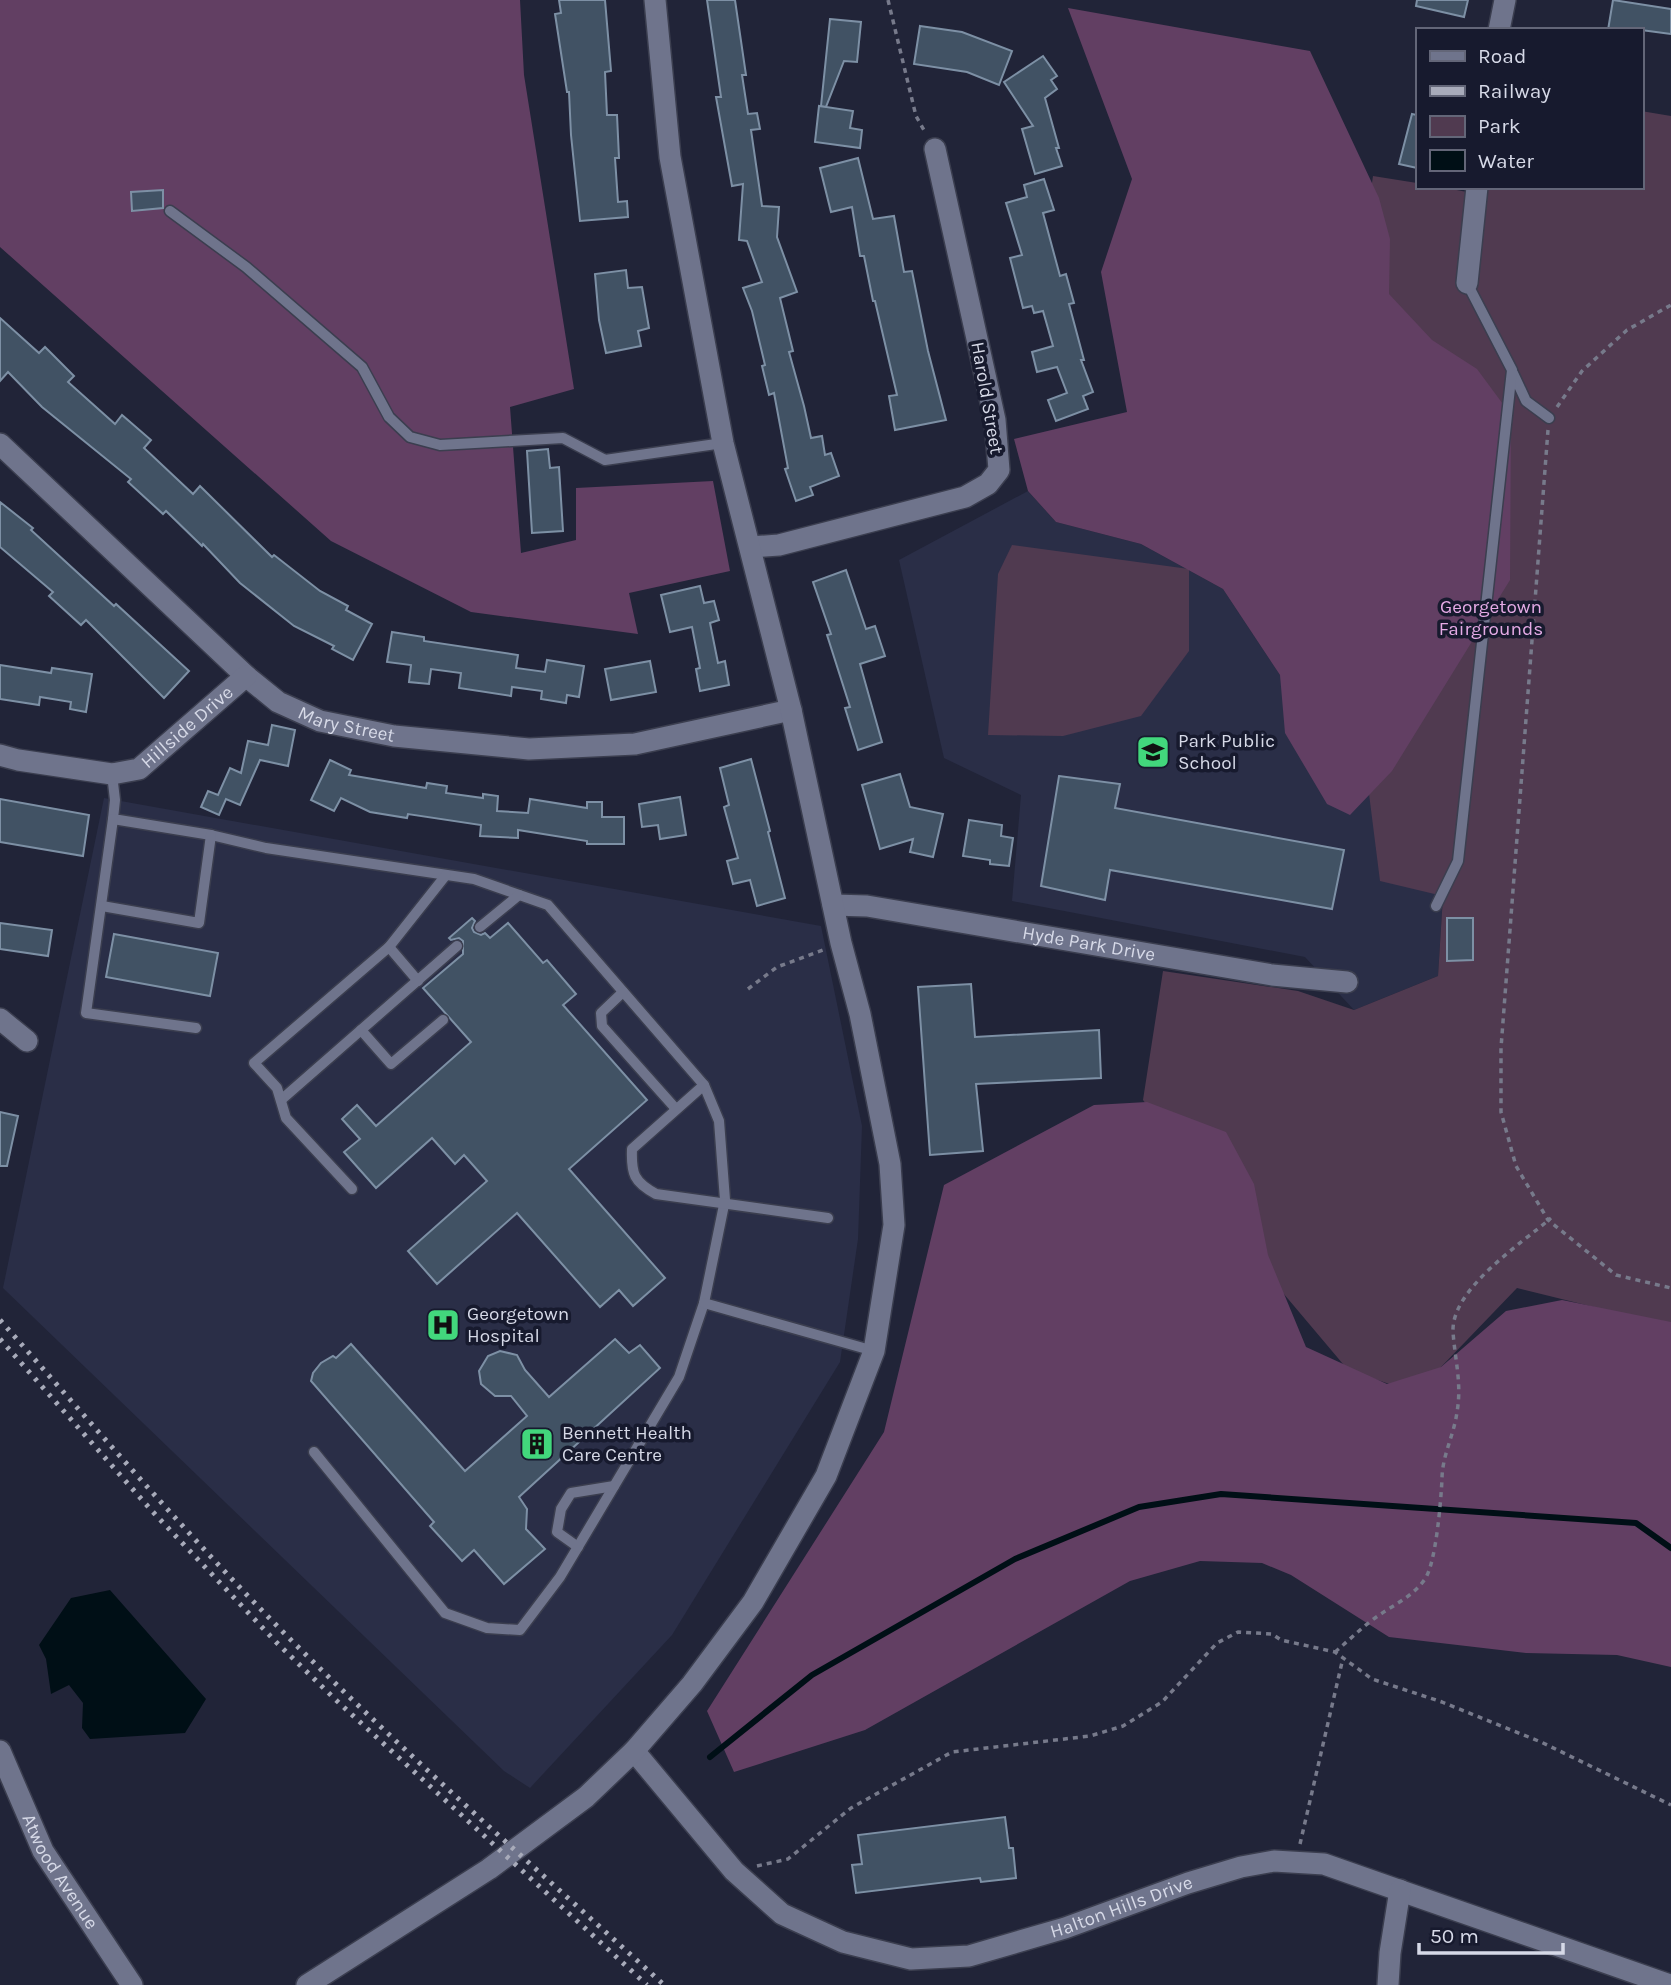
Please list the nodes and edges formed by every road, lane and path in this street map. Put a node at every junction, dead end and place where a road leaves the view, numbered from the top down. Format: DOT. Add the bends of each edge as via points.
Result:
graph roads {
  1 [pos="655,0"];
  2 [pos="888,0"];
  3 [pos="1504,0"];
  4 [pos="1499,28"];
  5 [pos="935,149"];
  6 [pos="1477,189"];
  7 [pos="170,211"];
  8 [pos="1467,283"];
  9 [pos="1671,305"];
  10 [pos="1512,370"];
  11 [pos="1549,418"];
  12 [pos="723,443"];
  13 [pos="0,444"];
  14 [pos="750,547"];
  15 [pos="246,676"];
  16 [pos="791,710"];
  17 [pos="0,755"];
  18 [pos="112,774"];
  19 [pos="113,819"];
  20 [pos="211,835"];
  21 [pos="446,875"];
  22 [pos="519,895"];
  23 [pos="833,905"];
  24 [pos="102,906"];
  25 [pos="1436,906"];
  26 [pos="480,927"];
  27 [pos="841,943"];
  28 [pos="457,946"];
  29 [pos="389,947"];
  30 [pos="418,981"];
  31 [pos="1347,982"];
  32 [pos="748,989"];
  33 [pos="623,992"];
  34 [pos="0,1019"];
  35 [pos="443,1020"];
  36 [pos="196,1028"];
  37 [pos="361,1030"];
  38 [pos="27,1041"];
  39 [pos="704,1086"];
  40 [pos="281,1100"];
  41 [pos="676,1110"];
  42 [pos="352,1189"];
  43 [pos="724,1205"];
  44 [pos="828,1218"];
  45 [pos="1550,1219"];
  46 [pos="1671,1287"];
  47 [pos="704,1303"];
  48 [pos="874,1351"];
  49 [pos="314,1452"];
  50 [pos="614,1486"];
  51 [pos="578,1547"];
  52 [pos="1335,1652"];
  53 [pos="1343,1658"];
  54 [pos="0,1751"];
  55 [pos="634,1751"];
  56 [pos="1671,1805"];
  57 [pos="1296,1862"];
  58 [pos="734,1871"];
  59 [pos="1400,1890"];
  60 [pos="132,1985"];
  61 [pos="307,1985"];
  62 [pos="1388,1985"];
  63 [pos="1670,1985"];
  1 -- 12 [label="street" via="670,157"];
  2 -- 5 [label="path" via="916,116"];
  3 -- 4 [label="street"];
  5 -- 14 [label="street, Harold Street" via="995,420 999,470 988,484 965,497 779,545"];
  6 -- 8 [label="street"];
  7 -- 12 [label="lane" via="246,267 362,367 389,417 410,437 440,445 563,438 605,460"];
  8 -- 10 [label="lane"];
  9 -- 11 [label="path" via="1627,330 1581,371"];
  10 -- 11 [label="lane" via="1526,401"];
  10 -- 25 [label="lane" via="1458,861"];
  11 -- 45 [label="path" via="1501,1048 1502,1112 1516,1166"];
  12 -- 14 [label="street"];
  13 -- 15 [label="street, Mary Street"];
  14 -- 16 [label="street"];
  15 -- 16 [label="street, Mary Street" via="278,702 320,721 394,736 529,749 635,744"];
  15 -- 18 [label="street, Hillside Drive" via="139,769"];
  16 -- 23 [label="street"];
  17 -- 18 [label="street, Hillside Drive"];
  18 -- 19 [label="lane"];
  19 -- 20 [label="lane"];
  19 -- 24 [label="lane"];
  20 -- 21 [label="lane" via="266,848"];
  20 -- 24 [label="lane" via="199,923"];
  21 -- 22 [label="lane" via="474,879"];
  21 -- 29 [label="lane"];
  22 -- 26 [label="lane"];
  22 -- 33 [label="lane" via="548,905"];
  23 -- 27 [label="street"];
  23 -- 31 [label="street, Hyde Park Drive" via="867,906 1272,975"];
  24 -- 36 [label="lane" via="86,1013"];
  27 -- 32 [label="path" via="777,967"];
  27 -- 48 [label="street" via="890,1164 894,1225"];
  28 -- 30 [label="lane"];
  29 -- 30 [label="lane"];
  29 -- 40 [label="lane" via="254,1063 277,1088"];
  30 -- 37 [label="lane"];
  33 -- 39 [label="lane"];
  33 -- 41 [label="lane" via="601,1013 602,1026"];
  34 -- 38 [label="street"];
  35 -- 37 [label="lane" via="391,1064"];
  37 -- 40 [label="lane"];
  39 -- 41 [label="lane"];
  39 -- 43 [label="lane" via="719,1121"];
  40 -- 42 [label="lane" via="286,1118"];
  41 -- 43 [label="lane" via="632,1149 631,1169 641,1186 656,1194"];
  43 -- 44 [label="lane"];
  43 -- 47 [label="lane"];
  45 -- 46 [label="path" via="1616,1275"];
  45 -- 52 [label="path" via="1489,1270 1465,1297 1455,1318 1460,1377 1457,1412 1442,1470 1441,1510 1427,1576 1413,1594 1372,1620"];
  47 -- 48 [label="lane"];
  47 -- 50 [label="lane" via="679,1377"];
  48 -- 55 [label="street" via="826,1476 753,1602 692,1684"];
  49 -- 51 [label="lane" via="445,1612 488,1628 520,1630"];
  50 -- 51 [label="lane"];
  50 -- 51 [label="lane" via="571,1493 561,1509 557,1532"];
  52 -- 53 [label="path"];
  52 -- 58 [label="path" via="1272,1634 1237,1632 1217,1643 1162,1702 1123,1726 1090,1736 953,1752 851,1808 788,1859"];
  53 -- 56 [label="path" via="1372,1679 1541,1742"];
  53 -- 57 [label="path"];
  54 -- 60 [label="street, Atwood Avenue" via="43,1851"];
  55 -- 58 [label="street, Halton Hills Drive"];
  55 -- 61 [label="street" via="586,1797 489,1869"];
  57 -- 58 [label="street, Halton Hills Drive" via="1241,1867 969,1956 911,1959 843,1942 782,1914"];
  57 -- 59 [label="street, Halton Hills Drive" via="1324,1864"];
  59 -- 62 [label="street"];
  59 -- 63 [label="street, Halton Hills Drive"];
}
